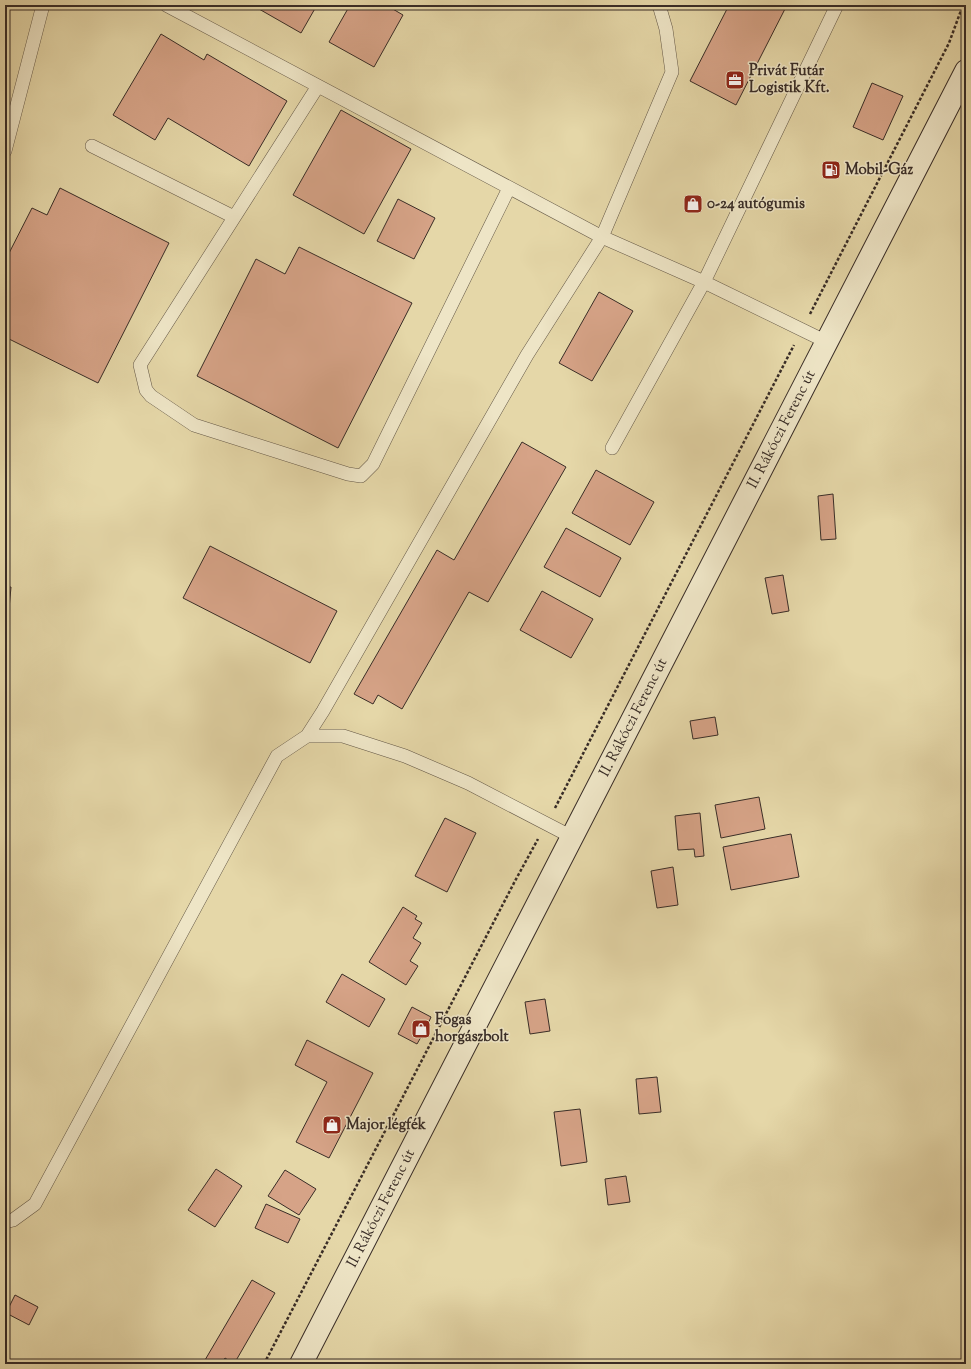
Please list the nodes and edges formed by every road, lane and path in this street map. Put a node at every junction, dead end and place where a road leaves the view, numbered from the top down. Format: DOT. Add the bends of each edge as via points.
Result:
graph roads {
  1 [pos="43,5"];
  2 [pos="166,5"];
  3 [pos="659,5"];
  4 [pos="837,5"];
  5 [pos="963,5"];
  6 [pos="966,72"];
  7 [pos="318,86"];
  8 [pos="92,146"];
  9 [pos="5,151"];
  10 [pos="509,188"];
  11 [pos="234,217"];
  12 [pos="602,237"];
  13 [pos="704,282"];
  14 [pos="802,329"];
  15 [pos="827,342"];
  16 [pos="612,448"];
  17 [pos="307,736"];
  18 [pos="547,823"];
  19 [pos="572,837"];
  20 [pos="5,1222"];
  21 [pos="264,1364"];
  22 [pos="301,1364"];
  1 -- 9 [label="lane"];
  2 -- 7 [label="lane"];
  3 -- 12 [label="lane" via="666,29 672,72"];
  4 -- 13 [label="lane"];
  5 -- 14 [label="path" via="949,43"];
  6 -- 15 [label="main road, II. Rákóczi Ferenc út"];
  7 -- 10 [label="lane"];
  7 -- 11 [label="lane"];
  8 -- 11 [label="lane"];
  10 -- 11 [label="lane" via="373,464 361,476 194,425 146,390 140,365"];
  10 -- 12 [label="lane"];
  12 -- 13 [label="lane"];
  12 -- 17 [label="lane" via="527,355"];
  13 -- 14 [label="lane"];
  13 -- 16 [label="lane"];
  14 -- 15 [label="lane"];
  14 -- 18 [label="path"];
  15 -- 19 [label="main road, II. Rákóczi Ferenc út"];
  17 -- 18 [label="lane" via="343,736 405,756 468,783"];
  17 -- 20 [label="lane" via="277,756 35,1204 13,1220"];
  18 -- 19 [label="lane"];
  18 -- 21 [label="path"];
  19 -- 22 [label="main road, II. Rákóczi Ferenc út"];
}
